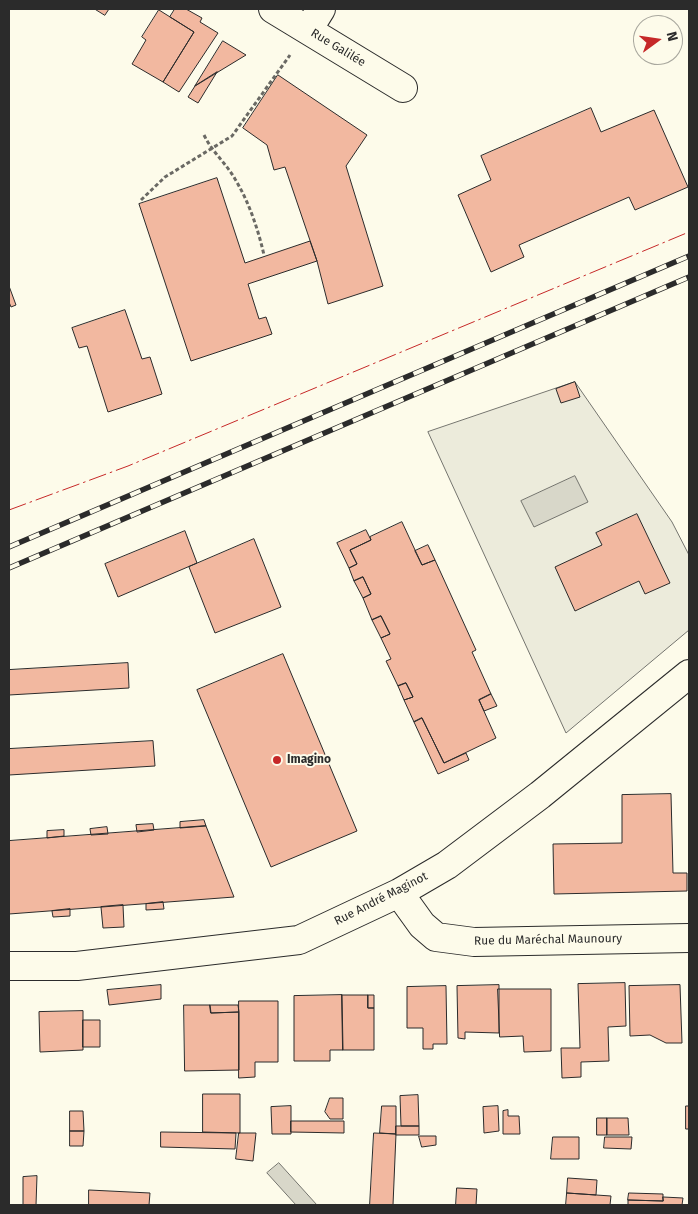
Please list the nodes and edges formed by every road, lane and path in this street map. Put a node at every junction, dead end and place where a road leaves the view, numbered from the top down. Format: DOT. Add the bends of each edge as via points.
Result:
graph roads {
  1 [pos="273,9"];
  2 [pos="314,19"];
  3 [pos="403,88"];
  4 [pos="204,135"];
  5 [pos="211,149"];
  6 [pos="141,200"];
  7 [pos="264,255"];
  8 [pos="689,674"];
  9 [pos="399,892"];
  10 [pos="689,938"];
  11 [pos="9,966"];
  1 -- 2 [label="street, Rue Galilée"];
  2 -- 3 [label="street, Rue Galilée"];
  2 -- 5 [label="path" via="232,136"];
  4 -- 5 [label="path"];
  5 -- 6 [label="path" via="166,177"];
  5 -- 7 [label="path" via="235,178 258,230"];
  8 -- 9 [label="street, Rue André Maginot" via="540,795 446,864"];
  9 -- 10 [label="street, Rue du Maréchal Maunoury" via="422,925 436,937 474,942"];
  9 -- 11 [label="street, Rue André Maginot" via="299,940 78,966"];
}
